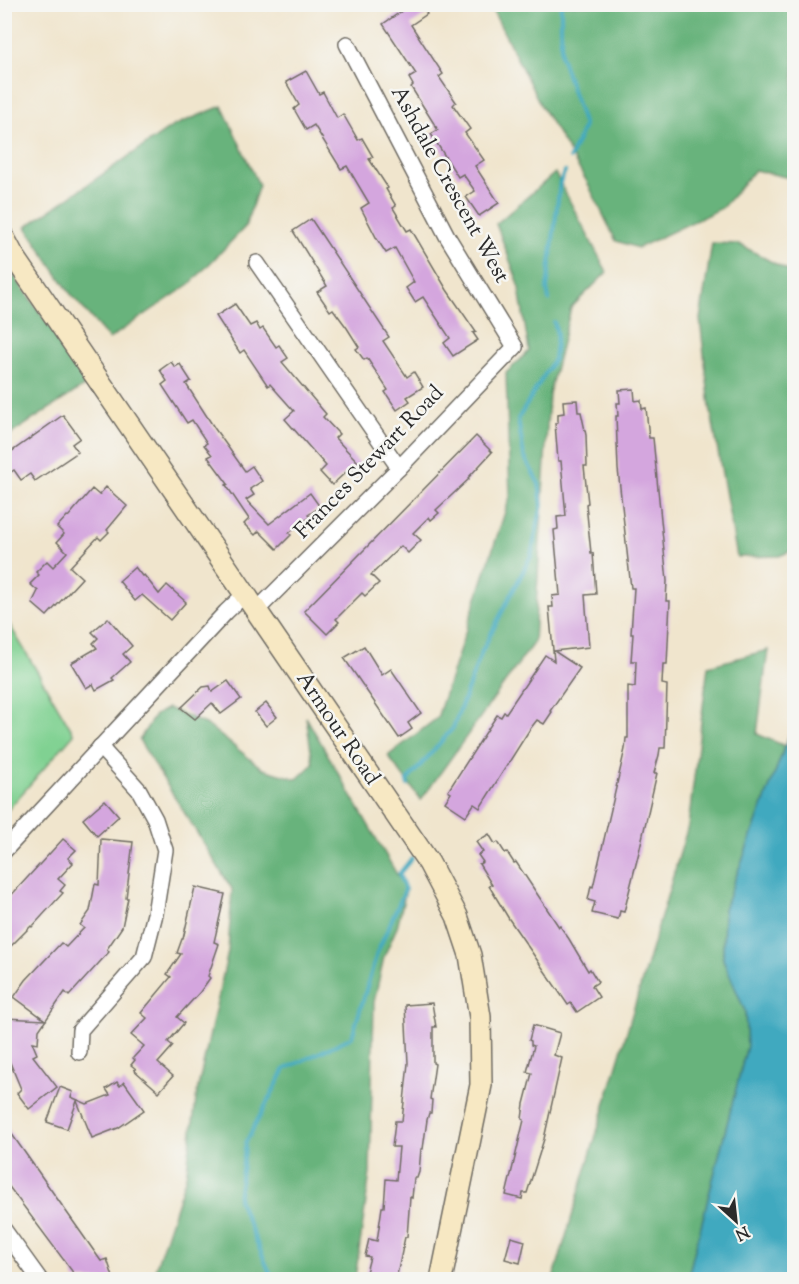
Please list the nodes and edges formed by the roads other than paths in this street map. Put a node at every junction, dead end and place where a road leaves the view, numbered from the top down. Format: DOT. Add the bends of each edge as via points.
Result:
graph roads {
  1 [pos="346,44"];
  2 [pos="4,238"];
  3 [pos="257,263"];
  4 [pos="515,346"];
  5 [pos="399,468"];
  6 [pos="251,602"];
  7 [pos="100,747"];
  8 [pos="4,851"];
  9 [pos="79,1052"];
  10 [pos="4,1230"];
  11 [pos="40,1280"];
  12 [pos="441,1280"];
  1 -- 4 [label="street, Ashdale Crescent West" via="447,236"];
  2 -- 6 [label="main road, Armour Road"];
  3 -- 5 [label="street"];
  4 -- 5 [label="street, Frances Stewart Road"];
  5 -- 6 [label="street, Frances Stewart Road"];
  6 -- 7 [label="street, Frances Stewart Road" via="226,612"];
  6 -- 12 [label="main road, Armour Road" via="429,862 457,916 470,955 480,1017 481,1085"];
  7 -- 8 [label="street, Frances Stewart Road"];
  7 -- 9 [label="street" via="139,790 155,819 165,850 144,957 80,1030"];
  10 -- 11 [label="street"];
}
